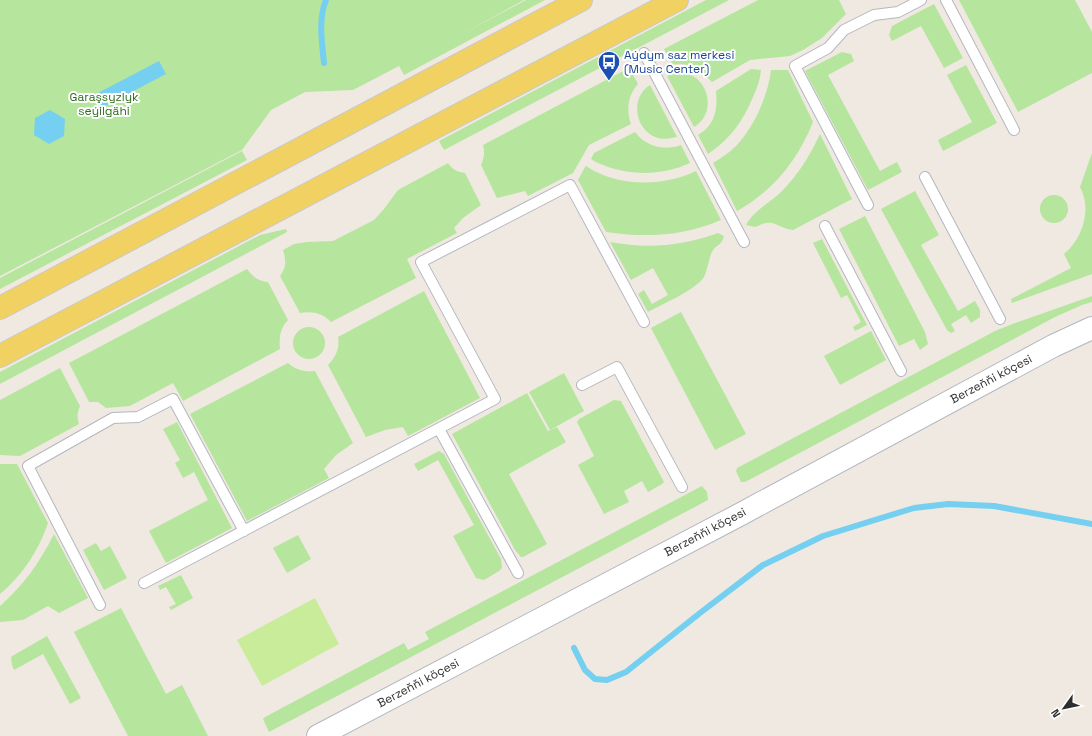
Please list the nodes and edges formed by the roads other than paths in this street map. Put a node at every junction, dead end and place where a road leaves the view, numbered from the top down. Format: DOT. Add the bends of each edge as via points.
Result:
graph roads {
  1 [pos="581,0"];
  2 [pos="676,0"];
  3 [pos="921,0"];
  4 [pos="946,0"];
  5 [pos="644,53"];
  6 [pos="1014,130"];
  7 [pos="925,177"];
  8 [pos="868,205"];
  9 [pos="825,226"];
  10 [pos="744,242"];
  11 [pos="0,308"];
  12 [pos="1000,319"];
  13 [pos="644,322"];
  14 [pos="1092,328"];
  15 [pos="0,356"];
  16 [pos="901,371"];
  17 [pos="582,385"];
  18 [pos="438,429"];
  19 [pos="682,487"];
  20 [pos="244,531"];
  21 [pos="518,573"];
  22 [pos="144,583"];
  23 [pos="100,605"];
  24 [pos="318,736"];
  1 -- 11 [label="main road"];
  2 -- 15 [label="main road"];
  3 -- 8 [label="lane" via="898,12 874,15 844,30 828,48 795,66"];
  4 -- 6 [label="lane"];
  5 -- 10 [label="lane"];
  7 -- 12 [label="lane"];
  9 -- 16 [label="lane"];
  13 -- 18 [label="lane" via="570,185 421,262 495,399"];
  14 -- 24 [label="street, Berzeňňi köçesi" via="1053,346 741,514"];
  17 -- 19 [label="lane" via="617,367"];
  18 -- 20 [label="lane"];
  18 -- 21 [label="lane"];
  20 -- 22 [label="lane"];
  20 -- 23 [label="lane" via="173,399 138,417 113,418 28,466"];
}
